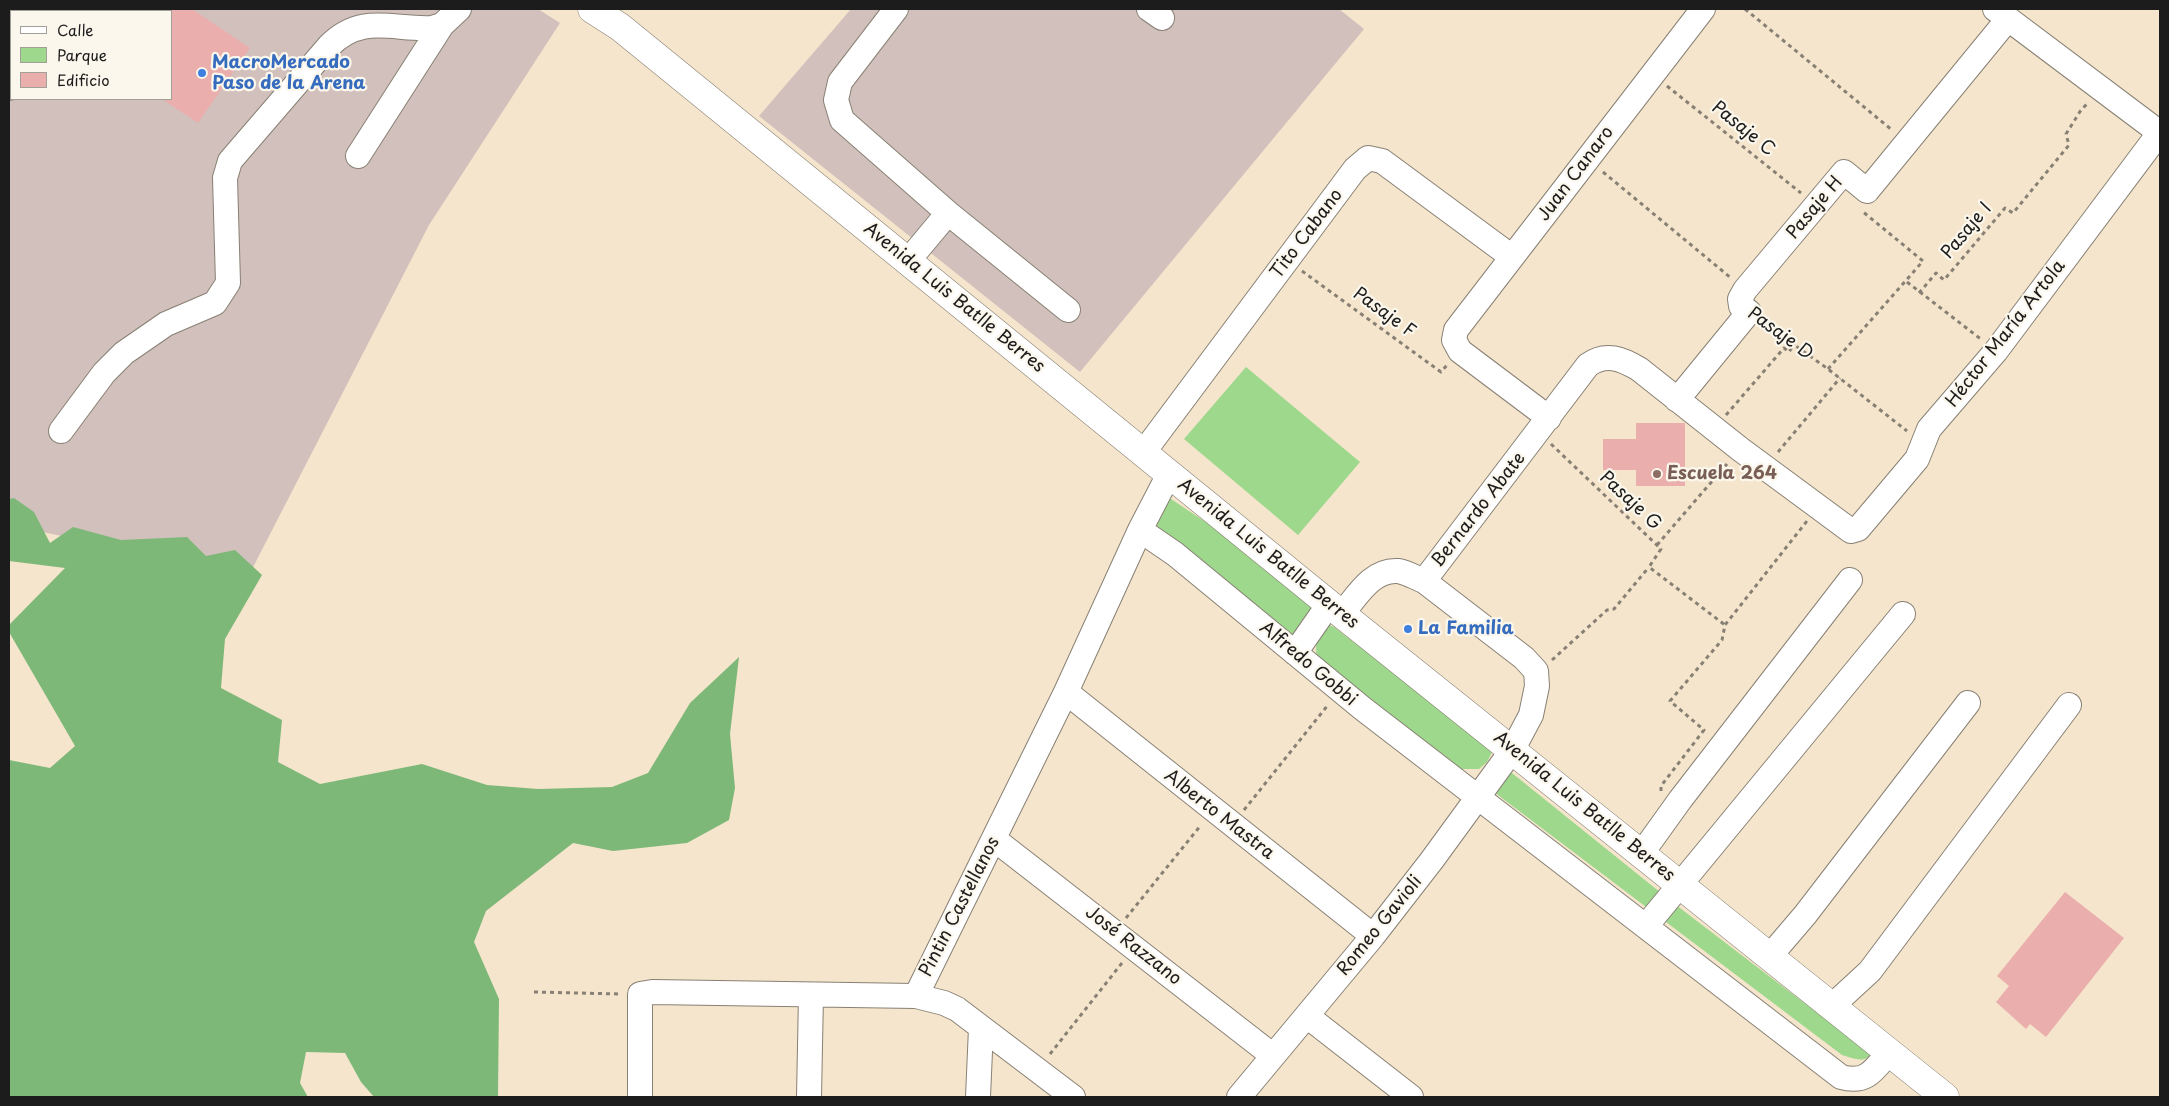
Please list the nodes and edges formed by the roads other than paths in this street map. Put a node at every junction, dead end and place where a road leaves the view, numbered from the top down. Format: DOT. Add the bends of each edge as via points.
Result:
graph roads {
  1 [pos="459,9"];
  2 [pos="592,9"];
  3 [pos="896,9"];
  4 [pos="1703,9"];
  5 [pos="2002,14"];
  6 [pos="442,25"];
  7 [pos="2160,133"];
  8 [pos="358,156"];
  9 [pos="948,213"];
  10 [pos="1512,257"];
  11 [pos="908,261"];
  12 [pos="1068,310"];
  13 [pos="1677,400"];
  14 [pos="1544,426"];
  15 [pos="61,431"];
  16 [pos="1143,453"];
  17 [pos="1169,474"];
  18 [pos="1140,530"];
  19 [pos="1850,580"];
  20 [pos="1424,581"];
  21 [pos="1336,609"];
  22 [pos="1903,614"];
  23 [pos="1295,653"];
  24 [pos="1066,692"];
  25 [pos="1968,702"];
  26 [pos="2069,705"];
  27 [pos="1513,749"];
  28 [pos="1477,796"];
  29 [pos="994,838"];
  30 [pos="1642,853"];
  31 [pos="1680,884"];
  32 [pos="1646,926"];
  33 [pos="1373,936"];
  34 [pos="1770,956"];
  35 [pos="811,995"];
  36 [pos="916,996"];
  37 [pos="1832,1006"];
  38 [pos="1308,1016"];
  39 [pos="981,1028"];
  40 [pos="1889,1052"];
  41 [pos="1272,1055"];
  42 [pos="640,1097"];
  43 [pos="809,1097"];
  44 [pos="978,1097"];
  45 [pos="1072,1097"];
  46 [pos="1239,1097"];
  47 [pos="1411,1097"];
  48 [pos="1945,1097"];
  1 -- 6 [label="street"];
  2 -- 11 [label="main road, Avenida Luis Batlle Berres" via="620,27"];
  3 -- 9 [label="street" via="840,82 836,100 842,120"];
  4 -- 10 [label="street, Juan Canaro"];
  5 -- 7 [label="street"];
  5 -- 13 [label="street, Pasaje H" via="1908,143 1867,190 1844,172 1816,205"];
  6 -- 8 [label="street"];
  6 -- 15 [label="street" via="416,29 362,27 342,34 329,46 230,161 225,178 228,283 216,303 166,324 124,353 104,373"];
  7 -- 13 [label="street, Héctor María Artola" via="1996,351 1929,429 1918,458 1858,529 1852,531 1818,507"];
  9 -- 11 [label="street"];
  9 -- 12 [label="street"];
  10 -- 14 [label="street, Juan Canaro" via="1456,330 1457,346"];
  10 -- 16 [label="street, Tito Cabano" via="1382,161 1368,158 1356,169"];
  11 -- 16 [label="main road, Avenida Luis Batlle Berres"];
  13 -- 14 [label="street, Bernardo Abate" via="1623,360 1611,357 1597,359 1588,365"];
  14 -- 20 [label="street, Bernardo Abate"];
  16 -- 17 [label="main road, Avenida Luis Batlle Berres"];
  17 -- 18 [label="street, Pintin Castellanos"];
  17 -- 21 [label="main road, Avenida Luis Batlle Berres"];
  18 -- 23 [label="street, Alfredo Gobbi" via="1175,554"];
  18 -- 24 [label="street, Pintin Castellanos"];
  19 -- 30 [label="street"];
  20 -- 21 [label="street, Bernardo Abate" via="1400,571 1385,572"];
  20 -- 27 [label="street, Romeo Gavioli" via="1524,658 1536,671 1537,686 1531,715"];
  21 -- 23 [label="street, Bernardo Abate"];
  21 -- 27 [label="main road, Avenida Luis Batlle Berres"];
  22 -- 31 [label="street"];
  23 -- 28 [label="street, Alfredo Gobbi"];
  24 -- 29 [label="street, Pintin Castellanos"];
  24 -- 33 [label="street, Alberto Mastra"];
  25 -- 34 [label="street" via="1805,916"];
  26 -- 37 [label="street" via="1870,970"];
  27 -- 28 [label="street, Romeo Gavioli"];
  27 -- 30 [label="main road, Avenida Luis Batlle Berres"];
  28 -- 32 [label="street, Alfredo Gobbi"];
  28 -- 33 [label="street, Romeo Gavioli"];
  29 -- 36 [label="street, Pintin Castellanos"];
  29 -- 41 [label="street, José Razzano"];
  30 -- 31 [label="main road, Avenida Luis Batlle Berres"];
  31 -- 32 [label="street"];
  31 -- 34 [label="main road, Avenida Luis Batlle Berres"];
  32 -- 40 [label="street, Alfredo Gobbi" via="1841,1077 1863,1078"];
  33 -- 38 [label="street, Romeo Gavioli"];
  34 -- 37 [label="main road, Avenida Luis Batlle Berres"];
  35 -- 36 [label="street, Pintin Castellanos"];
  35 -- 42 [label="street, Pintin Castellanos" via="640,994"];
  35 -- 43 [label="street"];
  36 -- 39 [label="street" via="957,1009"];
  37 -- 40 [label="main road, Avenida Luis Batlle Berres"];
  38 -- 41 [label="street, Romeo Gavioli"];
  38 -- 47 [label="street"];
  39 -- 44 [label="street"];
  39 -- 45 [label="street"];
  40 -- 48 [label="main road, Avenida Luis Batlle Berres"];
  41 -- 46 [label="street, Romeo Gavioli"];
}
